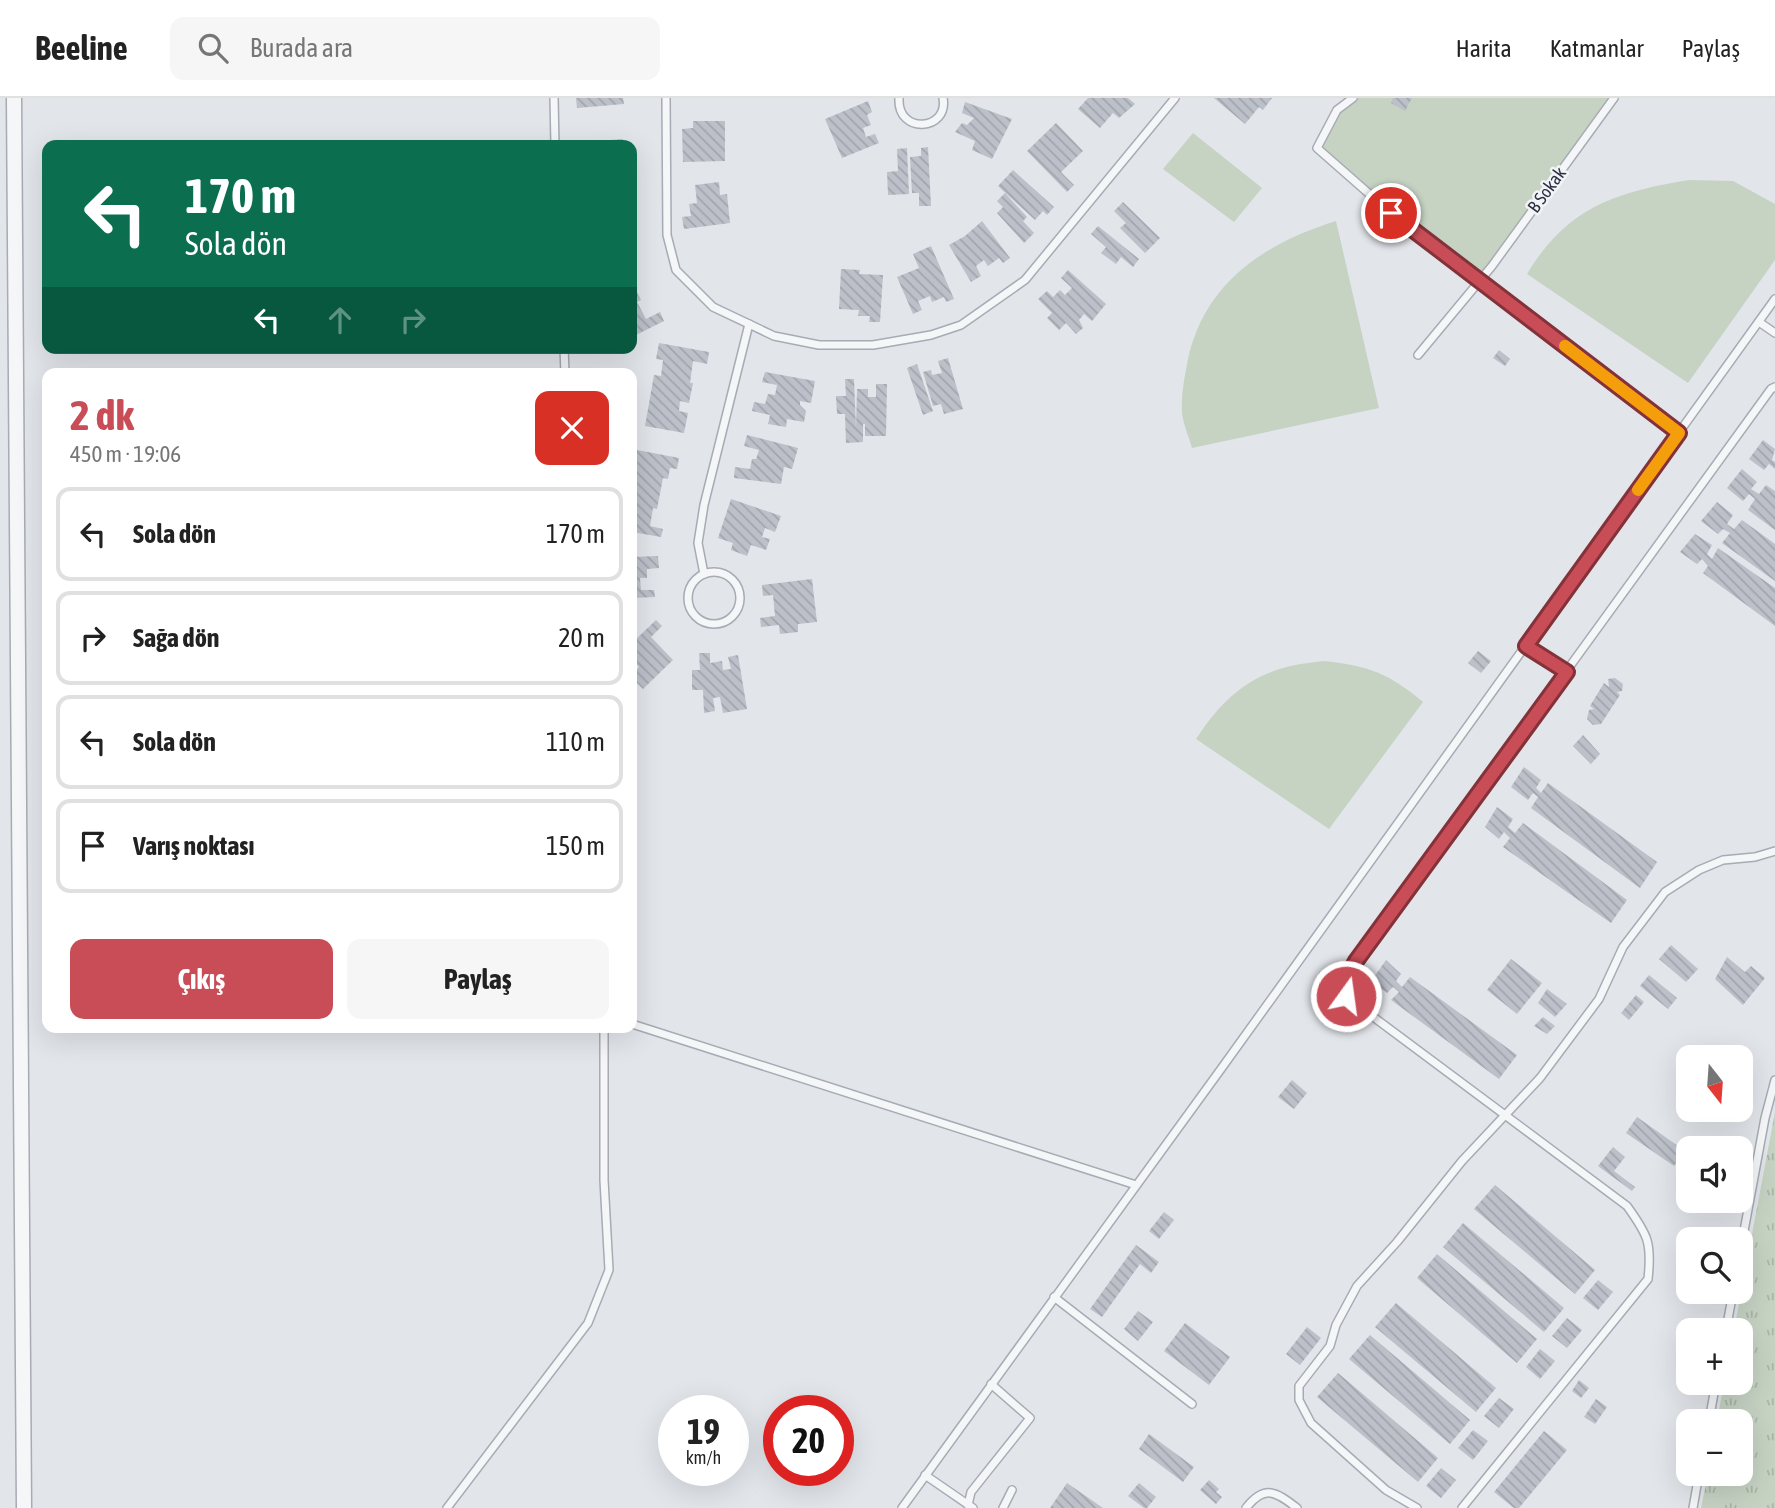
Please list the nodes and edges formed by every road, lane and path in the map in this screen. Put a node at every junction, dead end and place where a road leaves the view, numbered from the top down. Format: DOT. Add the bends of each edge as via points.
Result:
graph roads {
  1 [pos="14,98"];
  2 [pos="554,98"];
  3 [pos="666,98"];
  4 [pos="900,98"];
  5 [pos="943,98"];
  6 [pos="1175,98"];
  7 [pos="1353,98"];
  8 [pos="1614,98"];
  9 [pos="555,140"];
  10 [pos="1480,281"];
  11 [pos="1775,299"];
  12 [pos="1759,322"];
  13 [pos="749,324"];
  14 [pos="1775,333"];
  15 [pos="1418,355"];
  16 [pos="1775,387"];
  17 [pos="1679,433"];
  18 [pos="704,574"];
  19 [pos="1526,646"];
  20 [pos="1567,672"];
  21 [pos="1775,851"];
  22 [pos="637,1026"];
  23 [pos="604,1033"];
  24 [pos="1775,1080"];
  25 [pos="1506,1114"];
  26 [pos="1136,1185"];
  27 [pos="1745,1227"];
  28 [pos="1054,1297"];
  29 [pos="992,1384"];
  30 [pos="1192,1404"];
  31 [pos="925,1475"];
  32 [pos="1697,1486"];
  33 [pos="1012,1490"];
  34 [pos="970,1506"];
  35 [pos="24,1508"];
  36 [pos="447,1508"];
  37 [pos="902,1508"];
  38 [pos="1003,1508"];
  39 [pos="1247,1508"];
  40 [pos="1297,1508"];
  41 [pos="1417,1508"];
  42 [pos="1462,1508"];
  43 [pos="1693,1508"];
  1 -- 35 [label="street"];
  2 -- 9 [label="lane"];
  3 -- 13 [label="lane" via="667,235 676,270 713,307"];
  4 -- 5 [label="lane" via="906,119 919,125 939,116"];
  6 -- 13 [label="lane" via="1025,280 961,326 873,345 819,345 774,336"];
  7 -- 10 [label="lane" via="1337,110 1317,148 1391,213"];
  8 -- 10 [label="lane, B Sokak"];
  10 -- 15 [label="lane, B Sokak"];
  10 -- 17 [label="lane"];
  11 -- 12 [label="lane"];
  12 -- 14 [label="lane"];
  12 -- 17 [label="lane"];
  13 -- 18 [label="lane" via="704,505 698,543"];
  16 -- 20 [label="lane"];
  17 -- 19 [label="lane"];
  18 -- 18 [label="lane" via="688,593 690,608 698,619 718,624 739,606 740,597 730,578 721,573"];
  19 -- 20 [label="lane"];
  19 -- 26 [label="lane"];
  20 -- 25 [label="lane" via="1343,985 1346,996 1356,1004"];
  21 -- 25 [label="lane" via="1723,860 1664,892 1623,947 1599,999 1541,1079"];
  22 -- 26 [label="lane"];
  23 -- 36 [label="lane" via="609,1270 588,1323"];
  24 -- 27 [label="lane"];
  25 -- 41 [label="lane" via="1357,1286 1330,1346 1299,1386 1299,1401 1311,1423 1386,1490"];
  25 -- 42 [label="lane" via="1627,1206 1646,1232 1648,1279"];
  26 -- 28 [label="lane"];
  28 -- 29 [label="lane"];
  28 -- 30 [label="lane"];
  29 -- 31 [label="lane"];
  29 -- 34 [label="lane" via="1030,1418 971,1492"];
  31 -- 34 [label="lane"];
  31 -- 37 [label="lane"];
  32 -- 43 [label="lane"];
  33 -- 38 [label="lane"];
  39 -- 40 [label="lane" via="1267,1492"];
}
